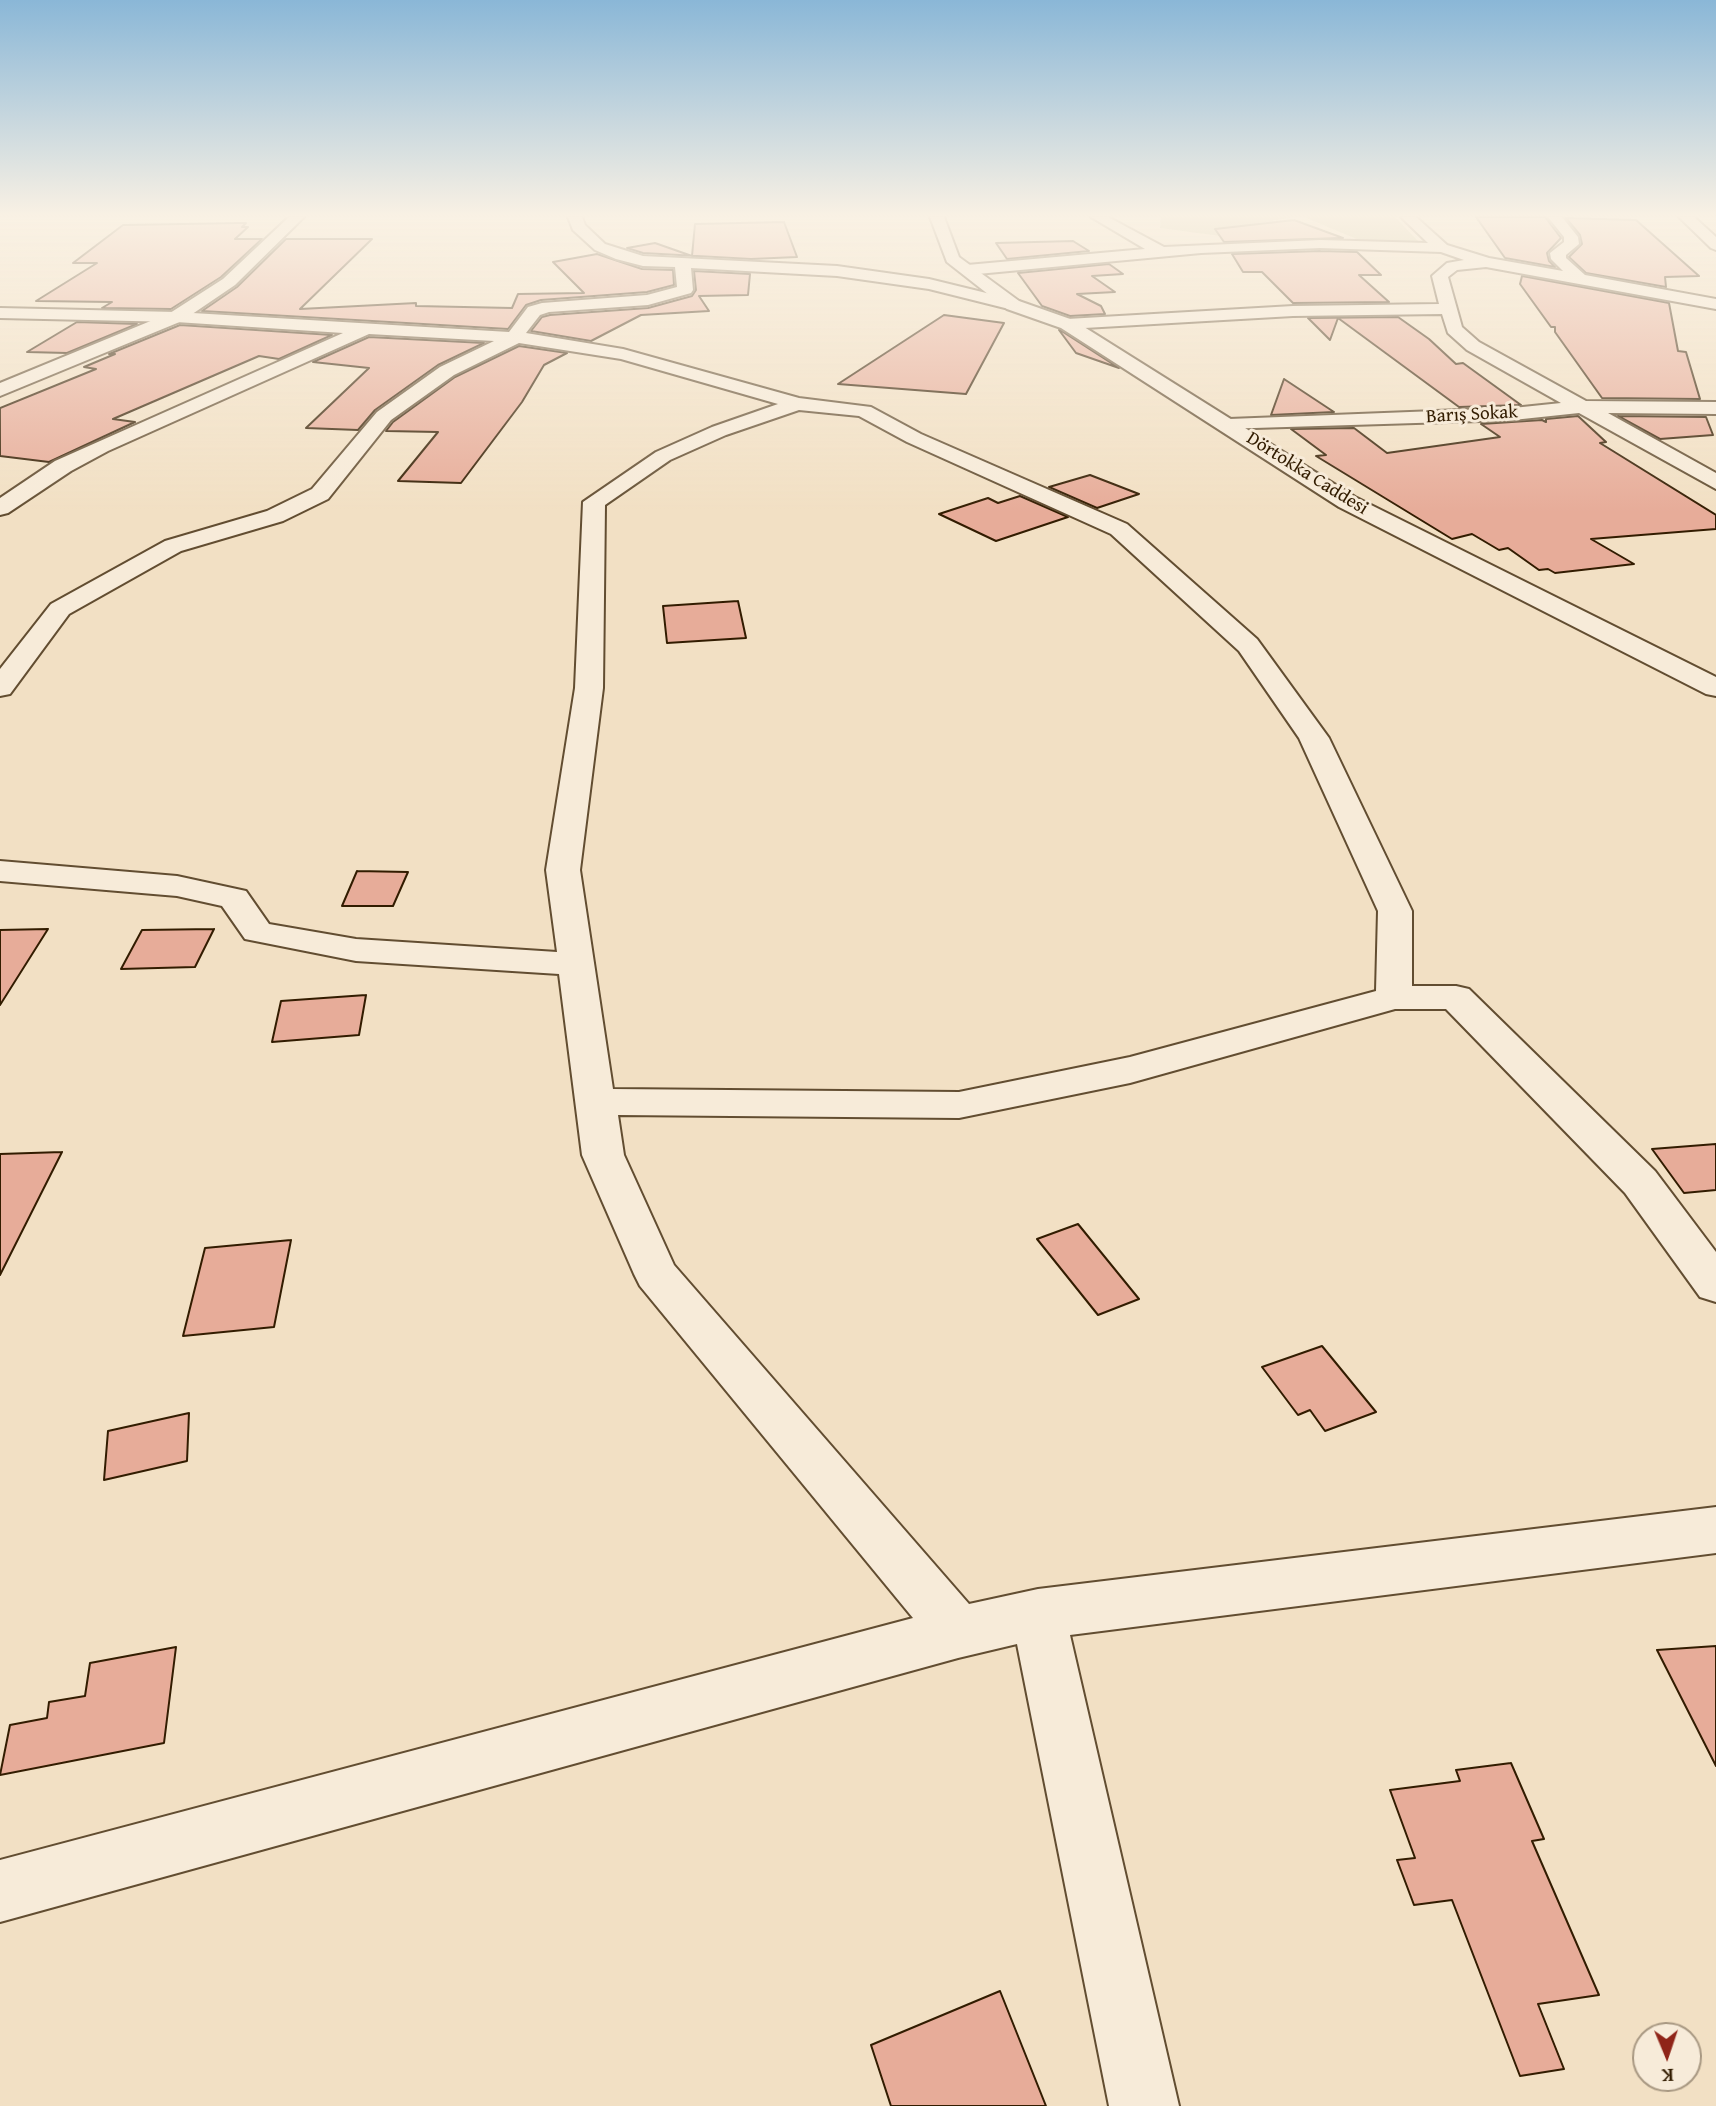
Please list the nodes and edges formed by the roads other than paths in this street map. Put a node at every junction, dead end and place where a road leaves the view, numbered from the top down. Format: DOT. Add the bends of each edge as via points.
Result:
graph roads {
  1 [pos="100,315"];
  2 [pos="179,315"];
  3 [pos="531,315"];
  4 [pos="1043,315"];
  5 [pos="1219,315"];
  6 [pos="1449,315"];
  7 [pos="176,317"];
  8 [pos="1068,324"];
  9 [pos="367,329"];
  10 [pos="517,337"];
  11 [pos="0,390"];
  12 [pos="798,404"];
  13 [pos="1583,407"];
  14 [pos="1716,408"];
  15 [pos="1229,425"];
  16 [pos="1716,482"];
  17 [pos="0,508"];
  18 [pos="0,688"];
  19 [pos="1716,688"];
  20 [pos="0,871"];
  21 [pos="575,964"];
  22 [pos="1394,998"];
  23 [pos="596,1102"];
  24 [pos="1716,1285"];
  25 [pos="1716,1530"];
  26 [pos="1038,1614"];
  27 [pos="958,1632"];
  28 [pos="0,1891"];
  29 [pos="1144,2106"];
  1 -- 7 [label="street"];
  2 -- 7 [label="street"];
  3 -- 10 [label="street"];
  4 -- 8 [label="street, Dörtokka Caddesi"];
  5 -- 8 [label="street"];
  6 -- 13 [label="street" via="1454,329 1473,346"];
  7 -- 9 [label="street"];
  7 -- 11 [label="street"];
  8 -- 15 [label="street, Dörtokka Caddesi"];
  9 -- 10 [label="street"];
  9 -- 17 [label="street" via="101,447"];
  10 -- 12 [label="street" via="623,354"];
  10 -- 18 [label="street" via="447,370 384,416 320,494 275,516 173,546 60,609"];
  12 -- 21 [label="street" via="663,456 594,502 589,688 563,870"];
  12 -- 22 [label="street" via="864,411 914,438 1119,529 1248,645 1314,738 1395,911"];
  13 -- 14 [label="street, Barış Sokak"];
  13 -- 15 [label="street, Barış Sokak"];
  13 -- 16 [label="street"];
  15 -- 19 [label="street, Dörtokka Caddesi" via="1360,508"];
  20 -- 21 [label="street" via="177,886 234,898 257,932 356,950"];
  21 -- 23 [label="street"];
  22 -- 23 [label="street" via="1130,1070 959,1105"];
  22 -- 24 [label="street" via="1456,997 1640,1182"];
  23 -- 27 [label="street" via="603,1155 656,1274"];
  25 -- 26 [label="street"];
  26 -- 27 [label="street"];
  26 -- 29 [label="street"];
  27 -- 28 [label="street"];
}
